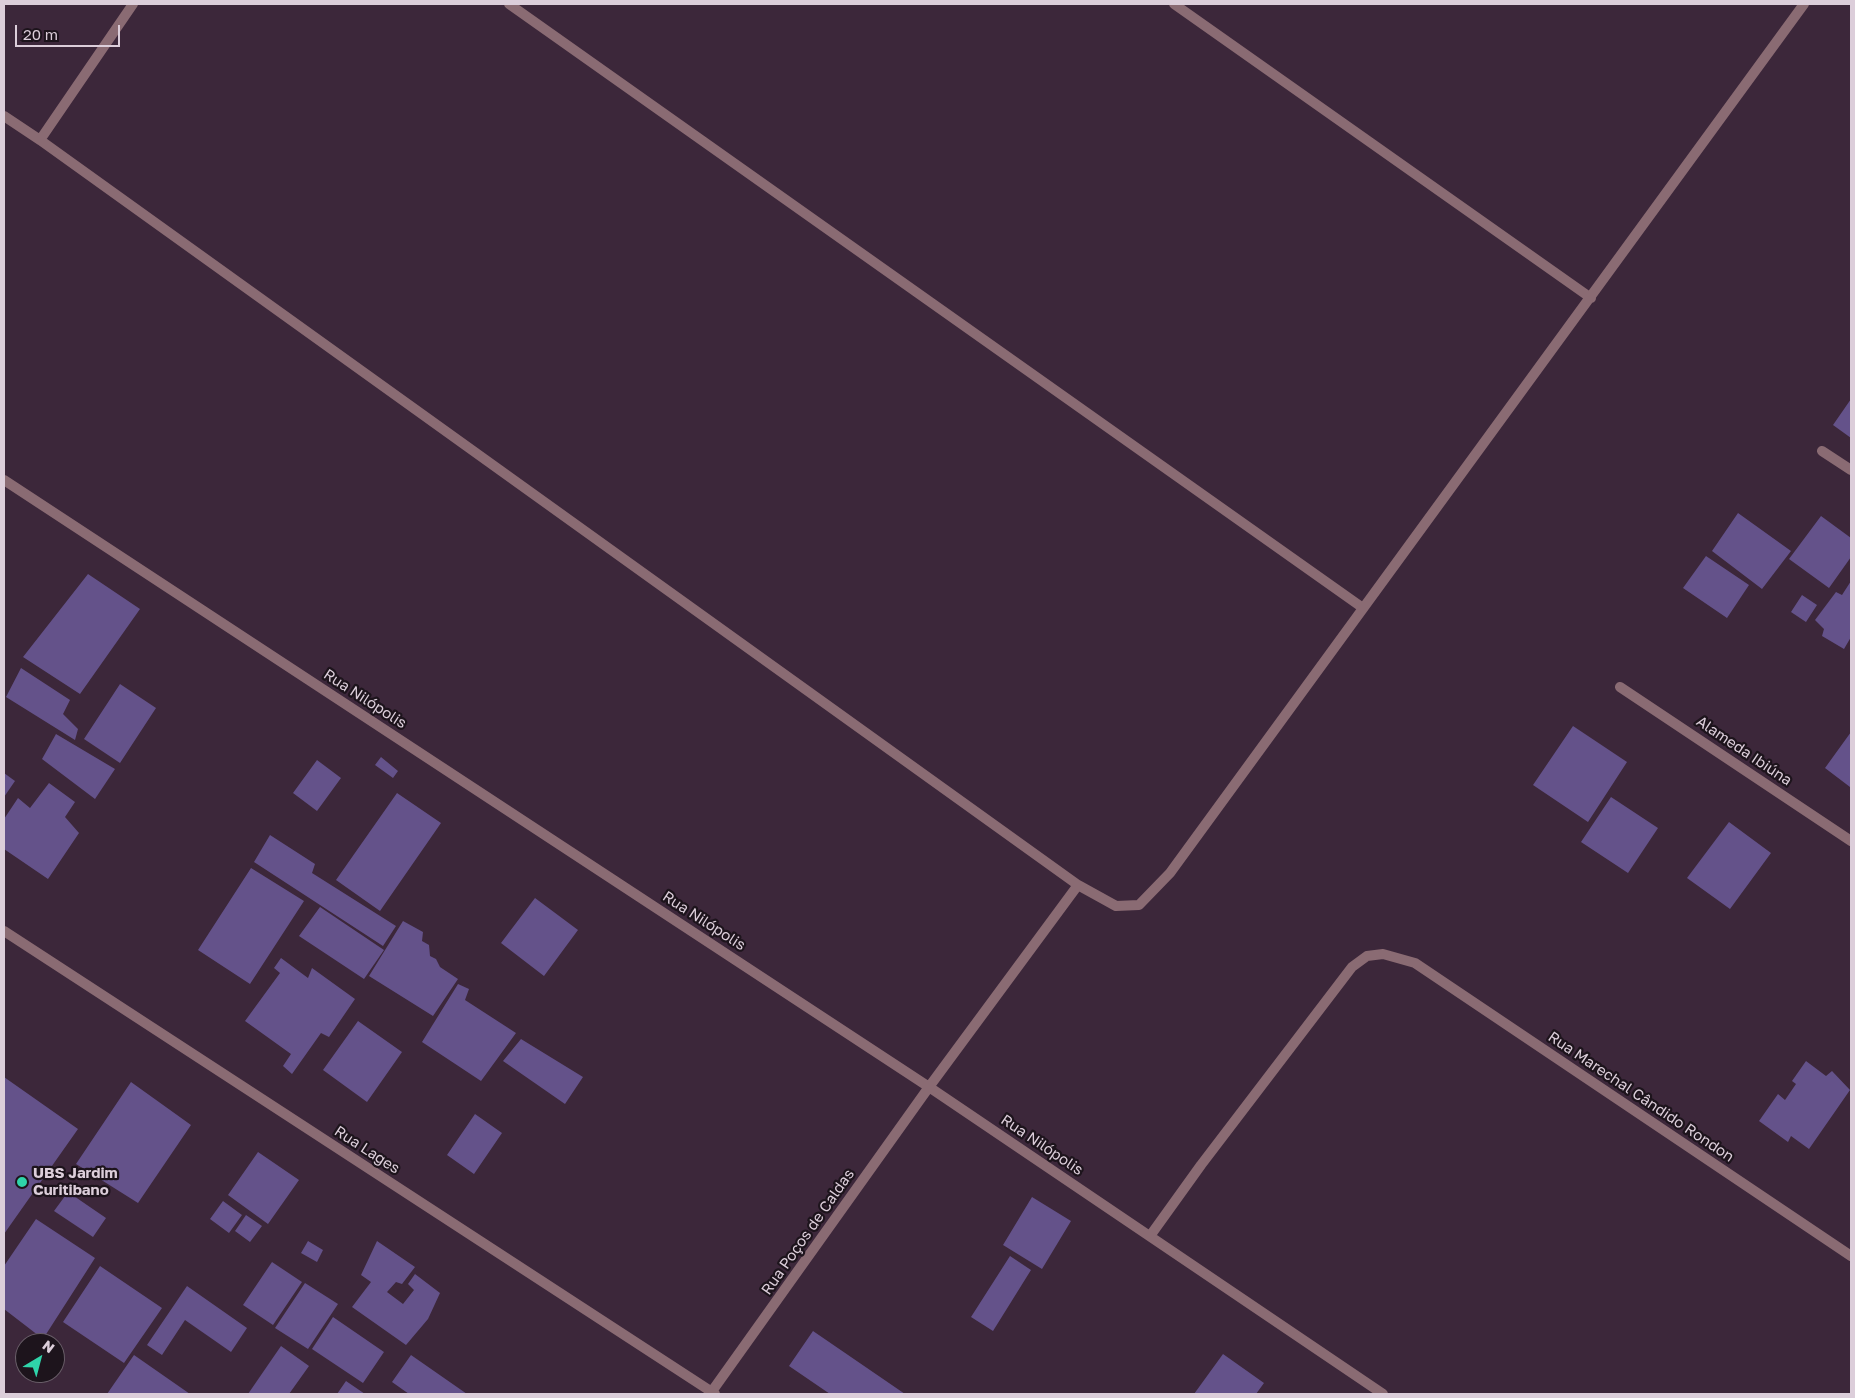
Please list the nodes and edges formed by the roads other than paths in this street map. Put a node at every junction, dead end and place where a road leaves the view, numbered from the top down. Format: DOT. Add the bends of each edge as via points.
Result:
graph roads {
  1 [pos="133,4"];
  2 [pos="509,4"];
  3 [pos="1174,4"];
  4 [pos="1804,4"];
  5 [pos="4,116"];
  6 [pos="40,140"];
  7 [pos="1591,298"];
  8 [pos="1822,450"];
  9 [pos="1851,470"];
  10 [pos="4,480"];
  11 [pos="1362,608"];
  12 [pos="1620,687"];
  13 [pos="1851,841"];
  14 [pos="1078,885"];
  15 [pos="4,931"];
  16 [pos="929,1087"];
  17 [pos="1150,1236"];
  18 [pos="1851,1256"];
  19 [pos="712,1394"];
  20 [pos="1383,1394"];
  1 -- 6 [label="street"];
  2 -- 11 [label="street"];
  3 -- 7 [label="street"];
  4 -- 7 [label="street"];
  5 -- 6 [label="street"];
  6 -- 14 [label="street"];
  7 -- 11 [label="street"];
  8 -- 9 [label="street"];
  10 -- 16 [label="street, Rua Nilópolis"];
  11 -- 14 [label="street" via="1170,873 1139,905 1116,906"];
  12 -- 13 [label="street, Alameda Ibiúna"];
  14 -- 16 [label="street, Rua Poços de Caldas"];
  15 -- 19 [label="street, Rua Lages"];
  16 -- 17 [label="street, Rua Nilópolis"];
  16 -- 19 [label="street, Rua Poços de Caldas"];
  17 -- 18 [label="street, Rua Marechal Cândido Rondon" via="1352,967 1367,956 1383,954 1415,963"];
  17 -- 20 [label="street, Rua Nilópolis"];
}
